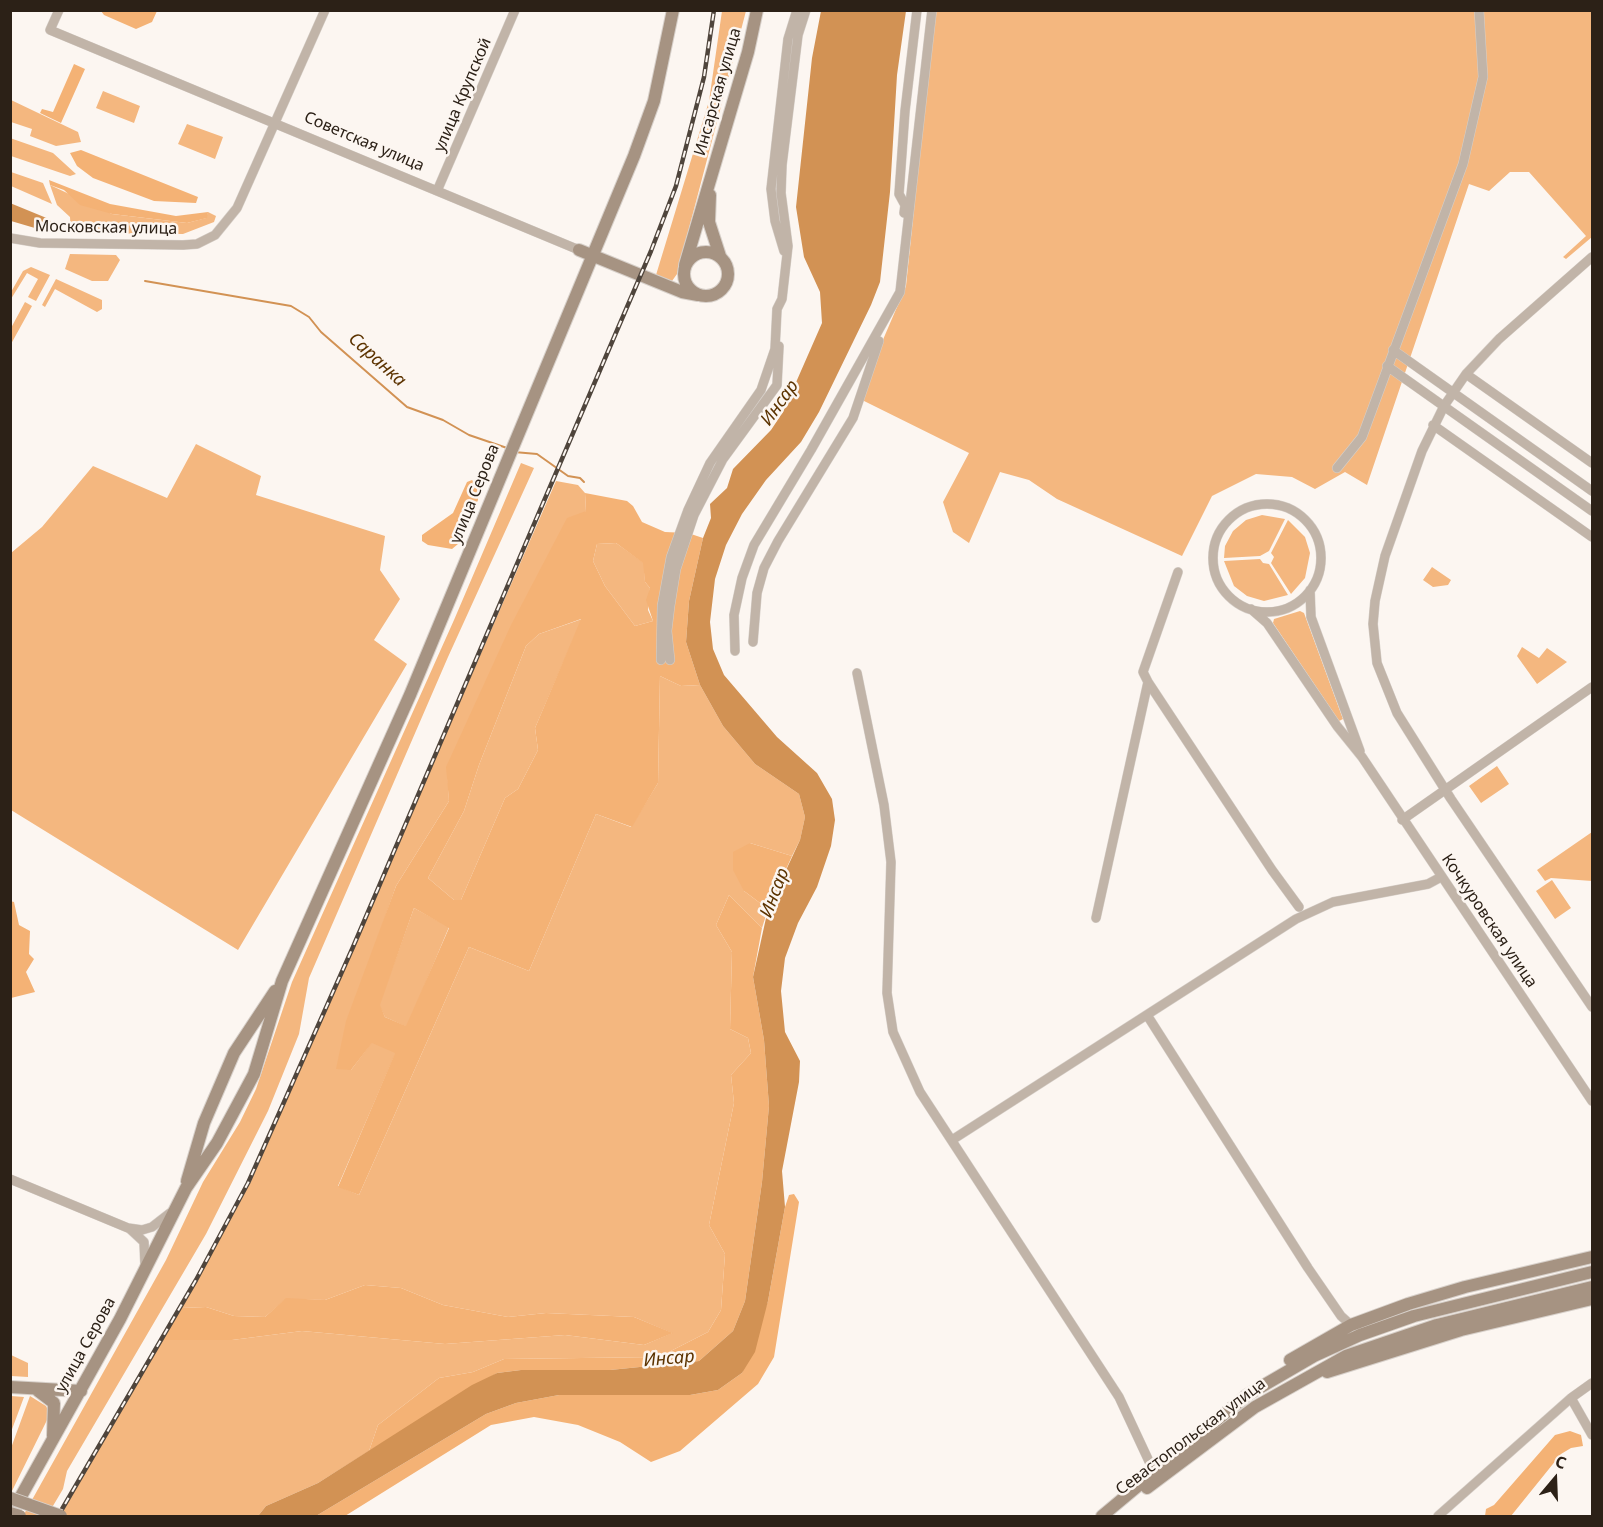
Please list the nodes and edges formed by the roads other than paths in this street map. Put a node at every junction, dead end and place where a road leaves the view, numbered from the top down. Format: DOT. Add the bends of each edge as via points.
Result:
graph roads {
  1 [pos="59,10"];
  2 [pos="325,10"];
  3 [pos="515,10"];
  4 [pos="673,10"];
  5 [pos="757,10"];
  6 [pos="797,10"];
  7 [pos="806,10"];
  8 [pos="917,10"];
  9 [pos="932,10"];
  10 [pos="1479,10"];
  11 [pos="275,123"];
  12 [pos="710,182"];
  13 [pos="437,190"];
  14 [pos="10,238"];
  15 [pos="579,250"];
  16 [pos="593,256"];
  17 [pos="720,256"];
  18 [pos="1593,257"];
  19 [pos="786,259"];
  20 [pos="685,268"];
  21 [pos="665,285"];
  22 [pos="699,295"];
  23 [pos="885,322"];
  24 [pos="1393,350"];
  25 [pos="1409,362"];
  26 [pos="1387,366"];
  27 [pos="1466,374"];
  28 [pos="1428,376"];
  29 [pos="1410,381"];
  30 [pos="1453,393"];
  31 [pos="1431,397"];
  32 [pos="1444,406"];
  33 [pos="1433,425"];
  34 [pos="1593,463"];
  35 [pos="1337,468"];
  36 [pos="1593,491"];
  37 [pos="1593,511"];
  38 [pos="1593,537"];
  39 [pos="1178,572"];
  40 [pos="1310,590"];
  41 [pos="1251,609"];
  42 [pos="753,642"];
  43 [pos="735,651"];
  44 [pos="665,660"];
  45 [pos="857,673"];
  46 [pos="1148,682"];
  47 [pos="1591,691"];
  48 [pos="1362,757"];
  49 [pos="1446,790"];
  50 [pos="1402,820"];
  51 [pos="1441,877"];
  52 [pos="1299,907"];
  53 [pos="1096,918"];
  54 [pos="282,981"];
  55 [pos="1593,1007"];
  56 [pos="1147,1015"];
  57 [pos="234,1053"];
  58 [pos="254,1074"];
  59 [pos="1590,1090"];
  60 [pos="1593,1101"];
  61 [pos="952,1140"];
  62 [pos="10,1179"];
  63 [pos="186,1188"];
  64 [pos="179,1202"];
  65 [pos="128,1228"];
  66 [pos="1593,1257"];
  67 [pos="144,1271"];
  68 [pos="1593,1272"];
  69 [pos="1593,1287"];
  70 [pos="1593,1299"];
  71 [pos="1351,1325"];
  72 [pos="93,1368"];
  73 [pos="1265,1383"];
  74 [pos="1593,1383"];
  75 [pos="10,1387"];
  76 [pos="31,1388"];
  77 [pos="55,1389"];
  78 [pos="81,1390"];
  79 [pos="1274,1395"];
  80 [pos="1571,1398"];
  81 [pos="1593,1434"];
  82 [pos="52,1442"];
  83 [pos="1154,1472"];
  84 [pos="10,1498"];
  85 [pos="10,1514"];
  86 [pos="1443,1515"];
  87 [pos="20,1516"];
  88 [pos="61,1516"];
  89 [pos="1102,1516"];
  90 [pos="1114,1516"];
  1 -- 11 [label="street, Советская улица" via="50,30"];
  2 -- 11 [label="street, Московская улица"];
  3 -- 13 [label="street, улица Крупской"];
  4 -- 16 [label="street, улица Серова" via="654,101"];
  5 -- 12 [label="street, Инсарская улица"];
  6 -- 19 [label="street" via="788,39 771,189"];
  7 -- 19 [label="street" via="798,35 782,165"];
  8 -- 23 [label="street" via="899,194 905,205 895,291"];
  9 -- 23 [label="street" via="900,292"];
  10 -- 24 [label="street" via="1483,77 1462,164"];
  11 -- 13 [label="street, Советская улица"];
  11 -- 14 [label="street, Московская улица" via="237,208 224,228 207,240 183,245 40,243"];
  12 -- 17 [label="street, Инсарская улица" via="709,222"];
  12 -- 20 [label="street, Инсарская улица"];
  13 -- 15 [label="street, Советская улица"];
  15 -- 16 [label="street, Советская улица"];
  16 -- 21 [label="street, Советская улица"];
  16 -- 54 [label="street, улица Серова" via="410,695"];
  17 -- 20 [label="street" via="700,252"];
  17 -- 22 [label="street" via="728,268 727,282 719,292"];
  18 -- 27 [label="street" via="1530,310"];
  19 -- 44 [label="street" via="775,349 761,390 710,463 671,557 662,606"];
  20 -- 21 [label="street" via="678,280"];
  20 -- 22 [label="street" via="689,288"];
  21 -- 22 [label="street, Советская улица"];
  23 -- 42 [label="street" via="853,418 764,568 757,593"];
  23 -- 43 [label="street" via="754,545 734,615"];
  24 -- 25 [label="street"];
  24 -- 26 [label="street"];
  25 -- 28 [label="street"];
  25 -- 29 [label="street"];
  26 -- 29 [label="street"];
  26 -- 35 [label="street" via="1362,437"];
  27 -- 30 [label="street"];
  27 -- 34 [label="street"];
  28 -- 29 [label="street"];
  28 -- 30 [label="street"];
  28 -- 31 [label="street"];
  29 -- 31 [label="street"];
  30 -- 32 [label="street"];
  30 -- 36 [label="street"];
  31 -- 32 [label="street"];
  32 -- 33 [label="street"];
  32 -- 37 [label="street"];
  33 -- 38 [label="street"];
  33 -- 49 [label="street" via="1385,556 1373,624 1377,663 1385,688"];
  39 -- 46 [label="street" via="1143,672"];
  40 -- 41 [label="street" via="1288,607 1269,612"];
  40 -- 41 [label="street" via="1318,573 1320,552 1308,523 1281,506 1250,507 1224,525 1213,554 1220,584 1233,600"];
  40 -- 48 [label="street, Кочкуровская улица" via="1311,617"];
  41 -- 48 [label="street, Кочкуровская улица" via="1267,623 1336,726"];
  45 -- 61 [label="street" via="884,805 891,862 886,993 893,1032 920,1092"];
  46 -- 52 [label="street"];
  46 -- 53 [label="street"];
  47 -- 49 [label="street"];
  48 -- 50 [label="street, Кочкуровская улица"];
  49 -- 50 [label="street"];
  49 -- 55 [label="street"];
  50 -- 51 [label="street, Кочкуровская улица"];
  51 -- 56 [label="street" via="1428,884 1356,896 1304,914"];
  51 -- 59 [label="street, Кочкуровская улица"];
  54 -- 57 [label="street, улица Серова"];
  54 -- 58 [label="street, улица Серова"];
  56 -- 61 [label="street"];
  56 -- 71 [label="street" via="1308,1269"];
  57 -- 58 [label="street" via="242,1051 255,1059"];
  57 -- 63 [label="street, улица Серова" via="204,1123"];
  58 -- 63 [label="street, улица Серова" via="217,1143"];
  59 -- 60 [label="street, Кочкуровская улица"];
  61 -- 83 [label="street" via="1119,1397"];
  62 -- 65 [label="street"];
  63 -- 64 [label="street, улица Серова"];
  64 -- 65 [label="street" via="164,1220 152,1227"];
  64 -- 67 [label="street, улица Серова"];
  65 -- 67 [label="street" via="147,1250"];
  66 -- 71 [label="street" via="1465,1287"];
  67 -- 72 [label="street, улица Серова"];
  68 -- 73 [label="street, Севастопольская улица" via="1381,1327 1340,1343"];
  69 -- 79 [label="street, Севастопольская улица" via="1485,1312 1387,1341 1346,1356"];
  70 -- 79 [label="street" via="1446,1334 1325,1373 1291,1391"];
  71 -- 73 [label="street" via="1279,1367"];
  72 -- 77 [label="street" via="75,1383"];
  72 -- 78 [label="street, улица Серова"];
  73 -- 83 [label="street, Севастопольская улица"];
  74 -- 80 [label="street"];
  75 -- 76 [label="street"];
  76 -- 77 [label="street"];
  76 -- 82 [label="street" via="54,1404"];
  77 -- 78 [label="street"];
  78 -- 82 [label="street, улица Серова"];
  79 -- 90 [label="street, Севастопольская улица" via="1159,1478"];
  80 -- 81 [label="street"];
  80 -- 86 [label="street"];
  82 -- 85 [label="street, улица Серова"];
  83 -- 89 [label="street, Севастопольская улица"];
  84 -- 88 [label="street, bridge"];
  85 -- 87 [label="street, bridge"];
}
